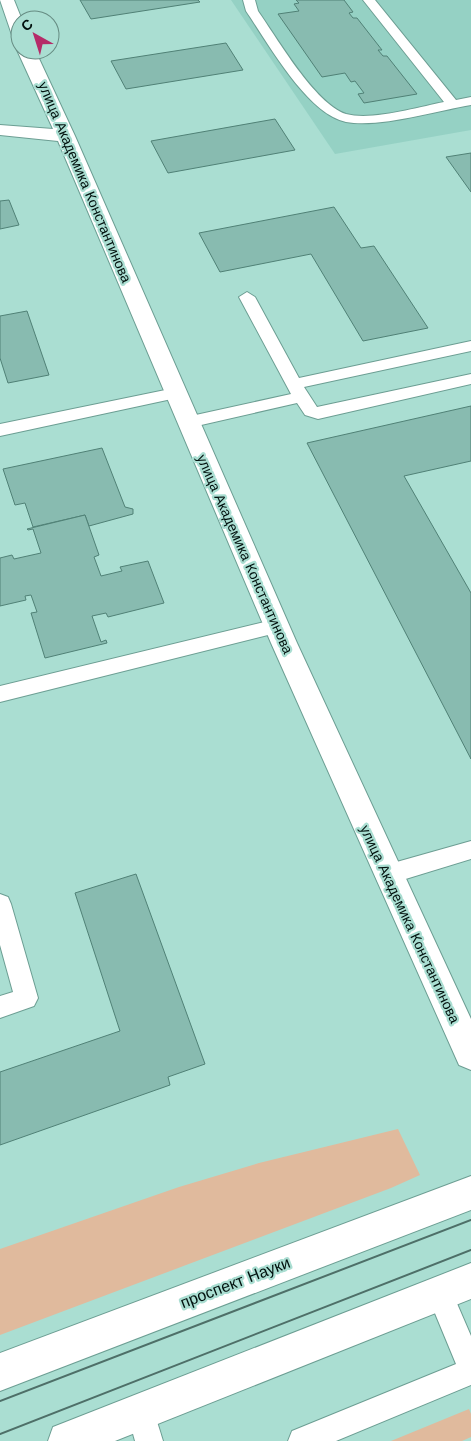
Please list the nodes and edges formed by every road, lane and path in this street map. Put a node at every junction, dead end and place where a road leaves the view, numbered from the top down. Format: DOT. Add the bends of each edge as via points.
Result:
graph roads {
  1 [pos="249,0"];
  2 [pos="369,0"];
  3 [pos="31,60"];
  4 [pos="471,101"];
  5 [pos="453,104"];
  6 [pos="0,130"];
  7 [pos="66,136"];
  8 [pos="247,297"];
  9 [pos="471,346"];
  10 [pos="471,379"];
  11 [pos="298,391"];
  12 [pos="175,394"];
  13 [pos="188,422"];
  14 [pos="0,430"];
  15 [pos="277,626"];
  16 [pos="0,694"];
  17 [pos="471,850"];
  18 [pos="386,875"];
  19 [pos="0,904"];
  20 [pos="0,1007"];
  21 [pos="471,1054"];
  22 [pos="471,1193"];
  23 [pos="455,1288"];
  24 [pos="471,1370"];
  25 [pos="0,1372"];
  26 [pos="145,1426"];
  27 [pos="68,1441"];
  28 [pos="302,1441"];
  1 -- 5 [label="lane" via="252,11 309,92 317,101 346,118 363,119"];
  2 -- 5 [label="lane"];
  3 -- 7 [label="street, улица Академика Константинова"];
  4 -- 5 [label="lane"];
  6 -- 7 [label="street"];
  7 -- 12 [label="street, улица Академика Константинова"];
  8 -- 11 [label="lane"];
  9 -- 11 [label="lane"];
  10 -- 11 [label="lane" via="318,413 306,406"];
  11 -- 13 [label="lane"];
  12 -- 13 [label="street, улица Академика Константинова"];
  12 -- 14 [label="lane"];
  13 -- 15 [label="street, улица Академика Константинова"];
  15 -- 16 [label="lane"];
  15 -- 18 [label="street, улица Академика Константинова"];
  17 -- 18 [label="lane"];
  18 -- 21 [label="street, улица Академика Константинова"];
  19 -- 20 [label="lane" via="26,998"];
  22 -- 25 [label="street, проспект Науки"];
  23 -- 24 [label="lane"];
  23 -- 26 [label="street"];
  24 -- 28 [label="lane"];
  26 -- 27 [label="street"];
}
